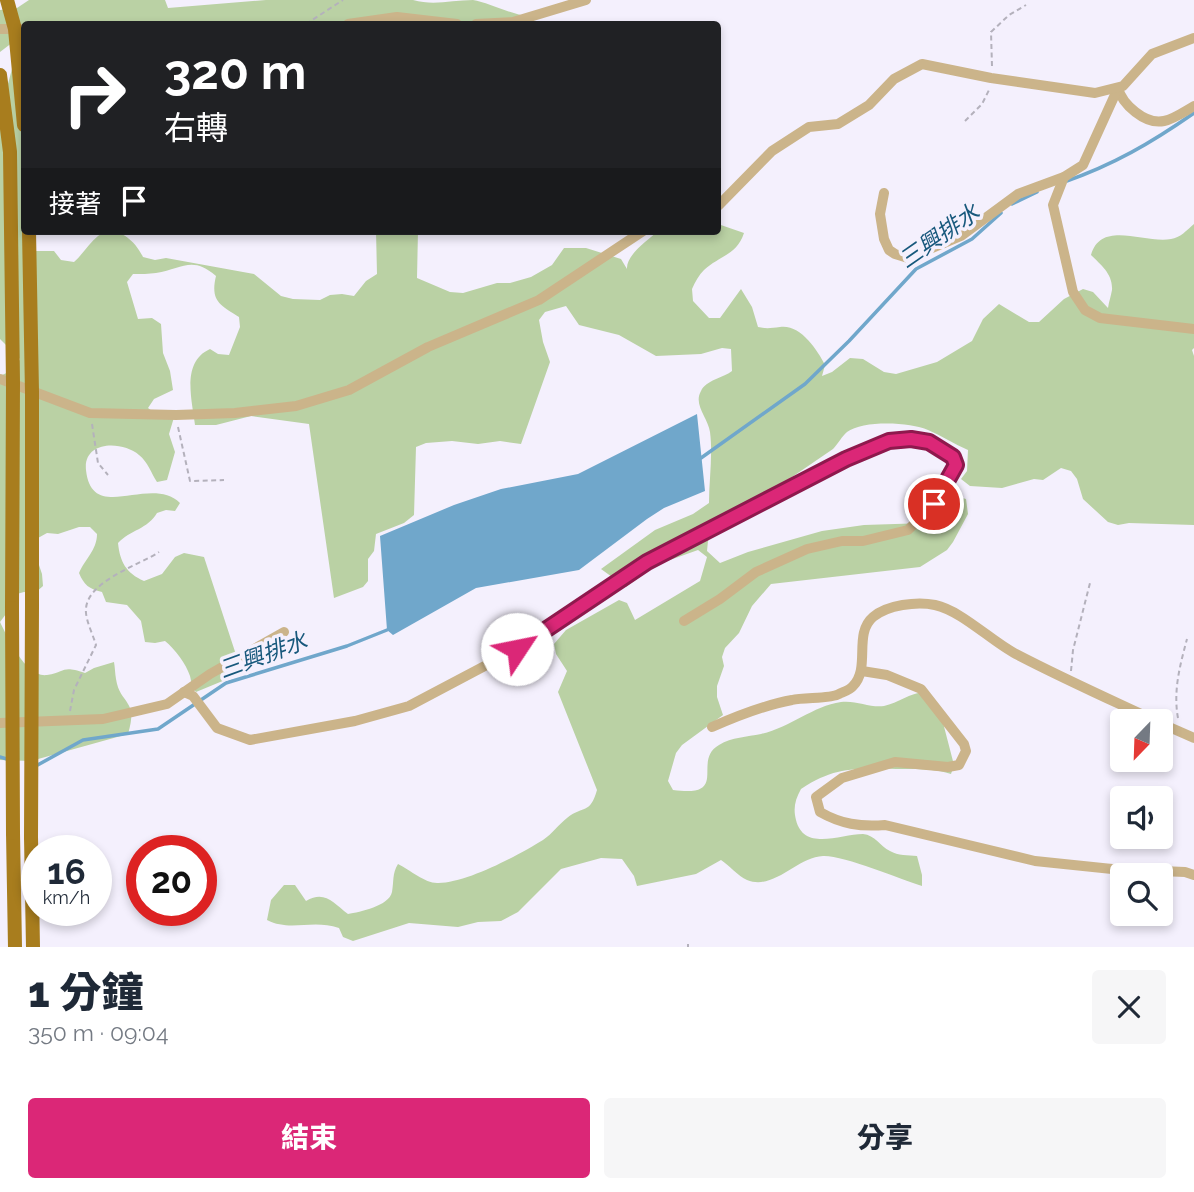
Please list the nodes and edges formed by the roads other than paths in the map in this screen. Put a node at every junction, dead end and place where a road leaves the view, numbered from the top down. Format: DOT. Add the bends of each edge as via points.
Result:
graph roads {
  1 [pos="7,0"];
  2 [pos="586,0"];
  3 [pos="369,21"];
  4 [pos="431,21"];
  5 [pos="516,21"];
  6 [pos="0,29"];
  7 [pos="20,29"];
  8 [pos="1194,38"];
  9 [pos="21,53"];
  10 [pos="0,75"];
  11 [pos="1118,88"];
  12 [pos="1194,106"];
  13 [pos="1064,177"];
  14 [pos="884,192"];
  15 [pos="721,203"];
  16 [pos="29,235"];
  17 [pos="637,235"];
  18 [pos="1194,329"];
  19 [pos="7,381"];
  20 [pos="32,392"];
  21 [pos="684,621"];
  22 [pos="284,632"];
  23 [pos="862,671"];
  24 [pos="184,692"];
  25 [pos="1131,709"];
  26 [pos="0,723"];
  27 [pos="712,727"];
  28 [pos="1173,730"];
  29 [pos="1194,738"];
  30 [pos="1194,875"];
  31 [pos="15,947"];
  32 [pos="33,947"];
  1 -- 7 [label="main road"];
  2 -- 5 [label="lane"];
  3 -- 4 [label="lane" via="397,17"];
  6 -- 7 [label="lane"];
  7 -- 9 [label="main road"];
  8 -- 11 [label="lane" via="1152,54"];
  10 -- 19 [label="main road" via="10,152"];
  11 -- 12 [label="lane" via="1121,98 1148,119 1164,121"];
  11 -- 13 [label="lane" via="1083,165"];
  11 -- 15 [label="lane" via="1095,93 922,64 894,79 869,105 838,124 809,127 772,151"];
  13 -- 14 [label="lane" via="1018,194 961,236 908,258 889,250 884,239 880,214"];
  13 -- 18 [label="lane" via="1053,205 1073,292 1085,310 1121,322"];
  16 -- 20 [label="main road"];
  17 -- 20 [label="lane" via="539,300 428,348 349,390 296,406 176,415 90,412"];
  19 -- 20 [label="lane"];
  19 -- 31 [label="main road, bridge"];
  20 -- 32 [label="main road, bridge"];
  21 -- 24 [label="lane" via="756,572 807,549 908,530 934,504 956,465 953,457 929,442 911,439 889,441 846,459 647,562 517,649 409,706 250,740 217,728 193,696"];
  22 -- 24 [label="lane"];
  23 -- 25 [label="lane" via="862,650 874,616 917,602 938,605 1014,653"];
  23 -- 27 [label="lane" via="853,686 835,697 780,702"];
  23 -- 30 [label="lane" via="921,689 966,751 959,765 895,762 849,775 816,797 820,812 838,822 884,825 1035,861"];
  24 -- 26 [label="lane" via="167,704 103,719"];
  28 -- 29 [label="lane"];
}
